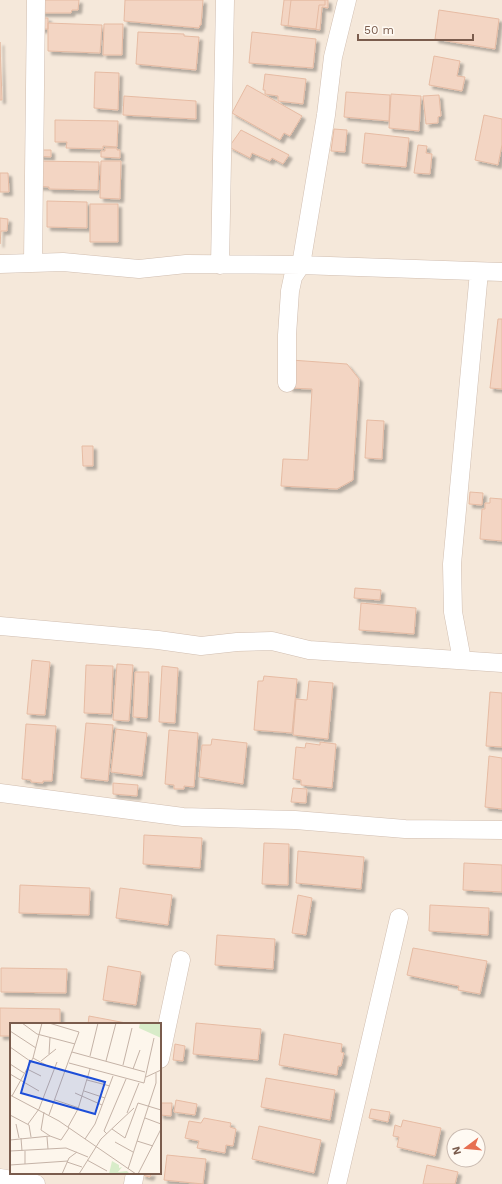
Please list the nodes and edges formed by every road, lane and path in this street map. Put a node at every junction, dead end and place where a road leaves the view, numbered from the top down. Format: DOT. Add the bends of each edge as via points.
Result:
graph roads {
  1 [pos="36,0"];
  2 [pos="225,0"];
  3 [pos="347,0"];
  4 [pos="34,262"];
  5 [pos="0,264"];
  6 [pos="220,265"];
  7 [pos="300,265"];
  8 [pos="479,272"];
  9 [pos="502,272"];
  10 [pos="287,383"];
  11 [pos="0,626"];
  12 [pos="462,660"];
  13 [pos="502,663"];
  14 [pos="0,793"];
  15 [pos="502,830"];
  16 [pos="399,918"];
  17 [pos="181,960"];
  18 [pos="161,1054"];
  19 [pos="135,1174"];
  20 [pos="4,1181"];
  21 [pos="36,1184"];
  22 [pos="133,1184"];
  23 [pos="337,1184"];
  1 -- 4 [label="street"];
  2 -- 6 [label="street"];
  3 -- 7 [label="street" via="333,57 326,116"];
  4 -- 5 [label="street"];
  4 -- 6 [label="street" via="139,268 186,264"];
  6 -- 7 [label="street"];
  7 -- 8 [label="street"];
  7 -- 10 [label="street" via="292,277 290,291"];
  8 -- 9 [label="street"];
  8 -- 12 [label="street" via="452,564 453,612"];
  11 -- 12 [label="street" via="201,646 272,641 309,650"];
  12 -- 13 [label="street"];
  14 -- 15 [label="street" via="183,817 295,820 405,829"];
  16 -- 23 [label="street"];
  17 -- 18 [label="street"];
  19 -- 22 [label="street"];
  20 -- 21 [label="street"];
}
